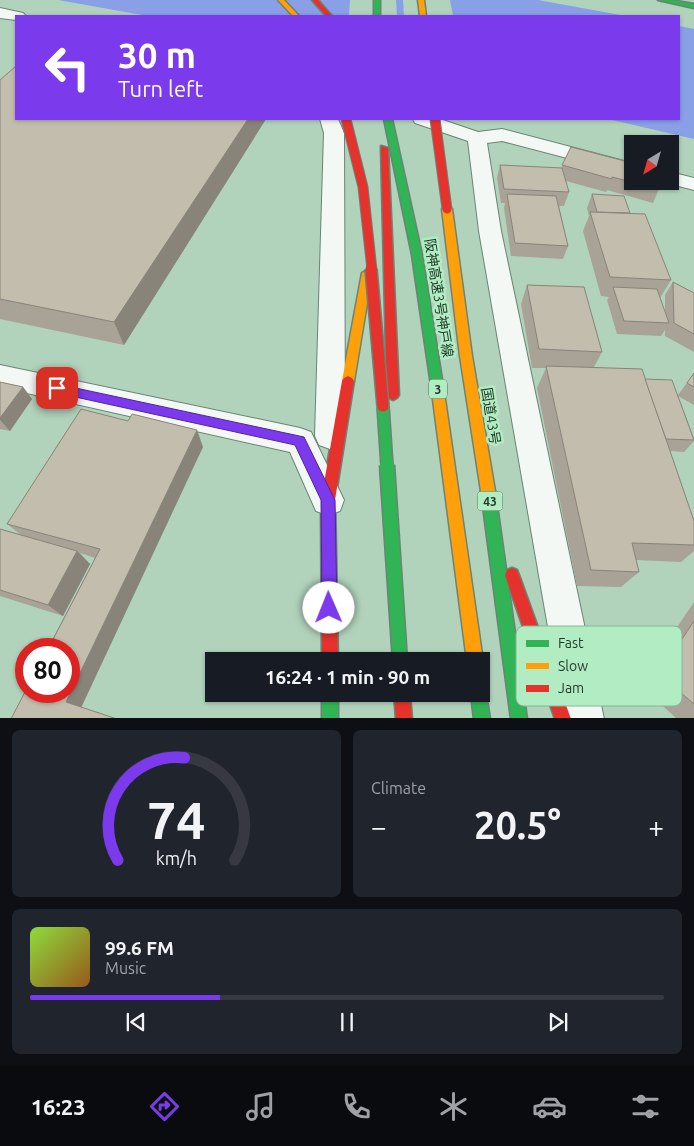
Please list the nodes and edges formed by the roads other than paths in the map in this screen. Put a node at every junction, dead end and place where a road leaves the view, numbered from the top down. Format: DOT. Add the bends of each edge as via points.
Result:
graph roads {
  1 [pos="281,0"];
  2 [pos="315,0"];
  3 [pos="377,0"];
  4 [pos="421,0"];
  5 [pos="661,0"];
  6 [pos="691,3"];
  7 [pos="0,13"];
  8 [pos="295,15"];
  9 [pos="328,15"];
  10 [pos="378,15"];
  11 [pos="423,15"];
  12 [pos="15,16"];
  13 [pos="329,120"];
  14 [pos="346,120"];
  15 [pos="382,120"];
  16 [pos="388,120"];
  17 [pos="425,120"];
  18 [pos="435,120"];
  19 [pos="477,138"];
  20 [pos="624,166"];
  21 [pos="385,178"];
  22 [pos="679,180"];
  23 [pos="694,184"];
  24 [pos="0,376"];
  25 [pos="328,500"];
  26 [pos="494,524"];
  27 [pos="531,626"];
  28 [pos="566,626"];
  29 [pos="330,652"];
  30 [pos="401,652"];
  31 [pos="402,652"];
  32 [pos="474,652"];
  33 [pos="516,688"];
  34 [pos="330,702"];
  35 [pos="404,702"];
  36 [pos="480,702"];
  37 [pos="560,706"];
  38 [pos="330,718"];
  39 [pos="405,718"];
  40 [pos="482,718"];
  41 [pos="564,718"];
  1 -- 8 [label="main road"];
  2 -- 9 [label="main road"];
  3 -- 10 [label="main road"];
  4 -- 11 [label="main road"];
  5 -- 6 [label="main road"];
  7 -- 12 [label="street"];
  13 -- 25 [label="street" via="334,142"];
  14 -- 30 [label="main road, bridge" via="363,187 377,323"];
  15 -- 21 [label="main road"];
  16 -- 32 [label="main road, 阪神高速3号神戸線 / 3" via="405,185 430,330"];
  17 -- 19 [label="street"];
  18 -- 26 [label="main road, 国道43号 / 43, bridge" via="466,356"];
  19 -- 20 [label="street" via="502,135"];
  19 -- 28 [label="street" via="490,231"];
  21 -- 25 [label="main road, bridge"];
  21 -- 31 [label="main road"];
  22 -- 23 [label="street"];
  24 -- 25 [label="street" via="300,441"];
  25 -- 29 [label="main road"];
  26 -- 27 [label="main road"];
  26 -- 33 [label="main road, 国道43号 / 43"];
  34 -- 38 [label="main road"];
  35 -- 39 [label="main road"];
  36 -- 40 [label="main road"];
  37 -- 41 [label="main road"];
}
